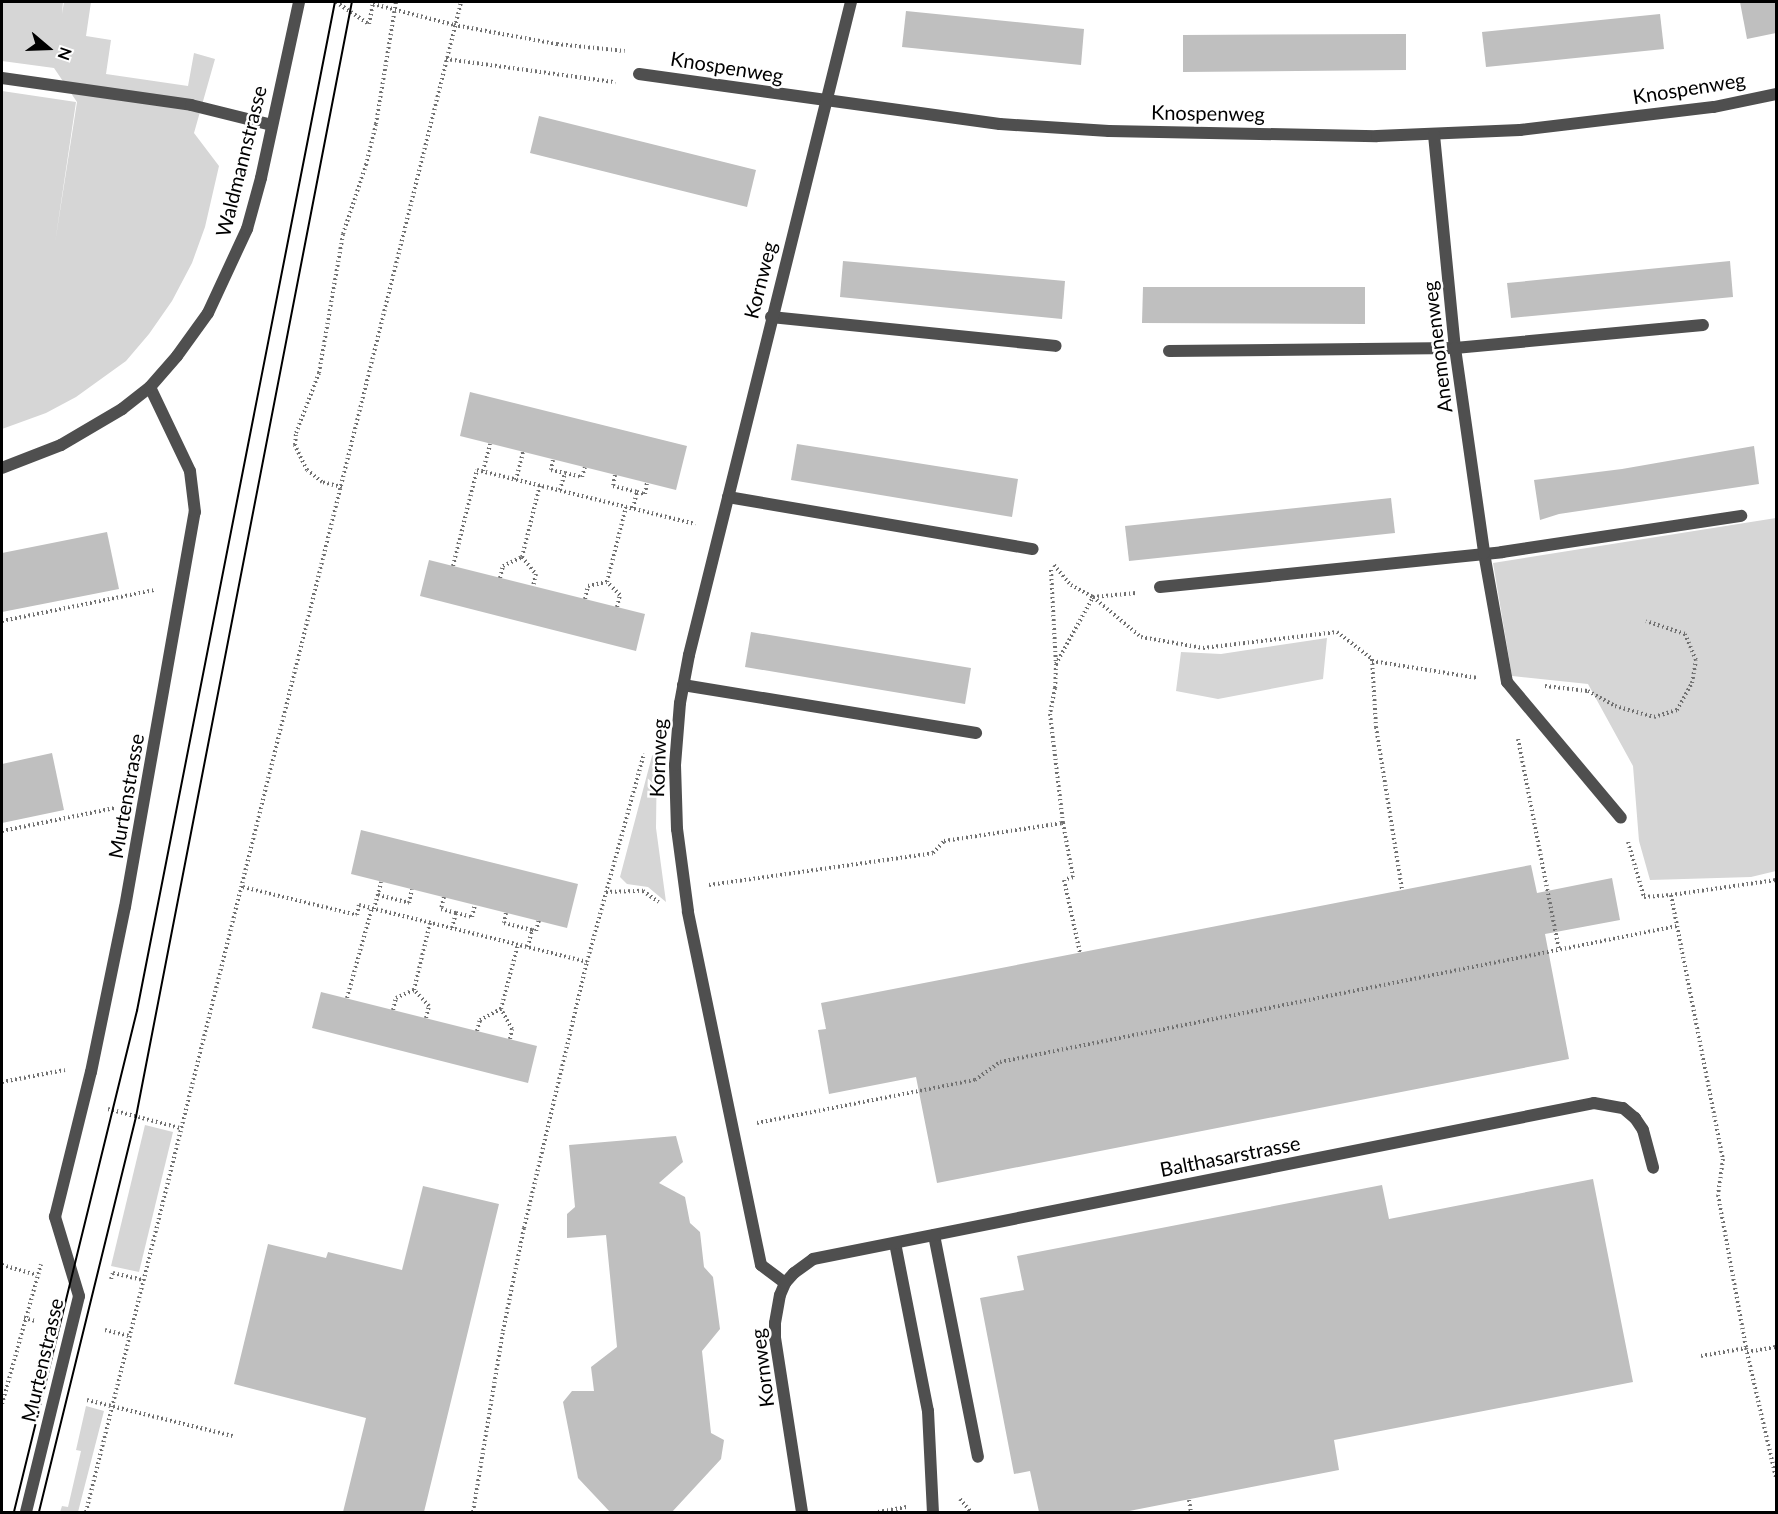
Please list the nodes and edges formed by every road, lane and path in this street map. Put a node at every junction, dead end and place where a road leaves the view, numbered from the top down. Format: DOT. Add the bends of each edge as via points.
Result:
graph roads {
  1 [pos="299,2"];
  2 [pos="336,2"];
  3 [pos="396,2"];
  4 [pos="461,2"];
  5 [pos="851,2"];
  6 [pos="394,9"];
  7 [pos="454,25"];
  8 [pos="632,51"];
  9 [pos="446,59"];
  10 [pos="639,74"];
  11 [pos="2,78"];
  12 [pos="1776,94"];
  13 [pos="824,102"];
  14 [pos="272,125"];
  15 [pos="1434,135"];
  16 [pos="771,317"];
  17 [pos="1703,325"];
  18 [pos="1056,346"];
  19 [pos="1455,348"];
  20 [pos="1169,351"];
  21 [pos="150,387"];
  22 [pos="490,444"];
  23 [pos="523,452"];
  24 [pos="553,460"];
  25 [pos="585,467"];
  26 [pos="2,468"];
  27 [pos="483,471"];
  28 [pos="565,473"];
  29 [pos="615,475"];
  30 [pos="516,480"];
  31 [pos="647,483"];
  32 [pos="540,485"];
  33 [pos="342,487"];
  34 [pos="560,490"];
  35 [pos="637,492"];
  36 [pos="728,497"];
  37 [pos="626,507"];
  38 [pos="633,508"];
  39 [pos="1741,516"];
  40 [pos="697,524"];
  41 [pos="1033,549"];
  42 [pos="1484,553"];
  43 [pos="522,557"];
  44 [pos="453,566"];
  45 [pos="500,578"];
  46 [pos="607,582"];
  47 [pos="182,584"];
  48 [pos="533,586"];
  49 [pos="1160,587"];
  50 [pos="1093,597"];
  51 [pos="585,599"];
  52 [pos="617,607"];
  53 [pos="2,621"];
  54 [pos="1646,621"];
  55 [pos="1372,660"];
  56 [pos="1056,664"];
  57 [pos="1507,682"];
  58 [pos="683,685"];
  59 [pos="1516,729"];
  60 [pos="976,733"];
  61 [pos="644,754"];
  62 [pos="145,801"];
  63 [pos="1621,818"];
  64 [pos="1063,823"];
  65 [pos="2,831"];
  66 [pos="1776,880"];
  67 [pos="381,882"];
  68 [pos="243,887"];
  69 [pos="685,888"];
  70 [pos="412,890"];
  71 [pos="1402,890"];
  72 [pos="606,892"];
  73 [pos="378,895"];
  74 [pos="1671,895"];
  75 [pos="444,897"];
  76 [pos="475,905"];
  77 [pos="373,909"];
  78 [pos="662,909"];
  79 [pos="456,913"];
  80 [pos="506,913"];
  81 [pos="538,920"];
  82 [pos="429,923"];
  83 [pos="1677,926"];
  84 [pos="452,928"];
  85 [pos="532,930"];
  86 [pos="518,944"];
  87 [pos="528,947"];
  88 [pos="1559,950"];
  89 [pos="1080,953"];
  90 [pos="587,962"];
  91 [pos="414,990"];
  92 [pos="347,998"];
  93 [pos="501,1009"];
  94 [pos="393,1010"];
  95 [pos="426,1018"];
  96 [pos="477,1031"];
  97 [pos="510,1039"];
  98 [pos="91,1072"];
  99 [pos="2,1083"];
  100 [pos="84,1103"];
  101 [pos="753,1124"];
  102 [pos="180,1128"];
  103 [pos="1653,1168"];
  104 [pos="55,1217"];
  105 [pos="934,1235"];
  106 [pos="895,1243"];
  107 [pos="2,1264"];
  108 [pos="37,1275"];
  109 [pos="111,1279"];
  110 [pos="143,1280"];
  111 [pos="785,1283"];
  112 [pos="24,1318"];
  113 [pos="35,1322"];
  114 [pos="105,1330"];
  115 [pos="129,1336"];
  116 [pos="1776,1347"];
  117 [pos="1747,1350"];
  118 [pos="1701,1356"];
  119 [pos="87,1400"];
  120 [pos="2,1404"];
  121 [pos="111,1406"];
  122 [pos="233,1437"];
  123 [pos="978,1457"];
  124 [pos="1776,1478"];
  125 [pos="954,1498"];
  126 [pos="1189,1500"];
  127 [pos="913,1506"];
  128 [pos="26,1512"];
  129 [pos="86,1512"];
  130 [pos="473,1512"];
  131 [pos="802,1512"];
  132 [pos="878,1512"];
  133 [pos="933,1512"];
  134 [pos="971,1512"];
  135 [pos="1191,1512"];
  1 -- 14 [label="street, Waldmannstrasse"];
  2 -- 6 [label="path" via="369,24 373,4"];
  3 -- 6 [label="path"];
  4 -- 7 [label="path"];
  5 -- 13 [label="street, Kornweg"];
  6 -- 7 [label="path"];
  6 -- 33 [label="path" via="376,124 344,234 319,373 296,433 295,445 307,470 322,482"];
  7 -- 8 [label="path" via="557,44"];
  7 -- 9 [label="path"];
  9 -- 10 [label="path" via="625,84"];
  9 -- 33 [label="path"];
  10 -- 13 [label="street, Knospenweg"];
  11 -- 14 [label="street" via="191,105"];
  12 -- 15 [label="street, Knospenweg" via="1680,111 1520,130"];
  13 -- 15 [label="street, Knospenweg" via="1000,124 1098,131"];
  13 -- 16 [label="street, Kornweg"];
  14 -- 21 [label="street, Waldmannstrasse" via="247,229 226,279 194,334"];
  15 -- 19 [label="street, Anemonenweg"];
  16 -- 18 [label="street"];
  16 -- 36 [label="street, Kornweg"];
  17 -- 19 [label="street"];
  19 -- 20 [label="street"];
  19 -- 42 [label="street, Anemonenweg"];
  21 -- 26 [label="street, Waldmannstrasse" via="86,432"];
  21 -- 47 [label="street, Murtenstrasse" via="182,450 194,490 195,512"];
  22 -- 27 [label="path"];
  23 -- 30 [label="path"];
  24 -- 28 [label="path" via="550,470"];
  25 -- 28 [label="path" via="582,477"];
  27 -- 30 [label="path"];
  27 -- 44 [label="path" via="477,470"];
  28 -- 34 [label="path"];
  29 -- 35 [label="path" via="613,486"];
  30 -- 32 [label="path"];
  31 -- 35 [label="path" via="645,494"];
  32 -- 34 [label="path"];
  32 -- 43 [label="path"];
  33 -- 68 [label="path"];
  34 -- 37 [label="path"];
  35 -- 38 [label="path"];
  36 -- 41 [label="street"];
  36 -- 58 [label="street, Kornweg"];
  37 -- 38 [label="path"];
  37 -- 46 [label="path"];
  38 -- 40 [label="path"];
  39 -- 42 [label="street"];
  42 -- 49 [label="street"];
  42 -- 57 [label="street, Anemonenweg"];
  43 -- 45 [label="path" via="503,566"];
  43 -- 48 [label="path" via="536,574"];
  46 -- 51 [label="path" via="588,586"];
  46 -- 52 [label="path" via="620,595"];
  47 -- 53 [label="path"];
  47 -- 62 [label="street, Murtenstrasse"];
  49 -- 50 [label="path"];
  50 -- 55 [label="path" via="1141,637 1203,648 1337,632"];
  50 -- 56 [label="path"];
  50 -- 56 [label="path" via="1071,585 1050,560"];
  54 -- 57 [label="path" via="1685,634 1696,660 1692,683 1677,710 1654,717 1615,706 1588,691"];
  55 -- 57 [label="path"];
  55 -- 71 [label="path" via="1376,727"];
  56 -- 64 [label="path" via="1050,714"];
  57 -- 63 [label="street"];
  58 -- 60 [label="street"];
  58 -- 69 [label="street, Kornweg" via="675,788"];
  59 -- 88 [label="path"];
  61 -- 72 [label="path"];
  62 -- 65 [label="path"];
  62 -- 98 [label="street, Murtenstrasse"];
  63 -- 74 [label="path" via="1644,897"];
  64 -- 69 [label="path" via="944,841 933,853"];
  64 -- 89 [label="path" via="1073,877 1064,880"];
  66 -- 74 [label="path"];
  67 -- 73 [label="path"];
  68 -- 77 [label="path" via="357,915 359,905"];
  68 -- 102 [label="path"];
  69 -- 111 [label="street, Kornweg" via="761,1265"];
  70 -- 73 [label="path" via="409,903"];
  72 -- 78 [label="path" via="643,891 656,898"];
  72 -- 90 [label="path"];
  73 -- 77 [label="path"];
  74 -- 83 [label="path"];
  75 -- 79 [label="path" via="441,909"];
  76 -- 79 [label="path" via="472,917"];
  77 -- 82 [label="path"];
  77 -- 92 [label="path"];
  79 -- 84 [label="path"];
  80 -- 85 [label="path" via="504,922"];
  81 -- 85 [label="path" via="536,931"];
  82 -- 84 [label="path"];
  82 -- 91 [label="path"];
  83 -- 88 [label="path"];
  83 -- 117 [label="path" via="1723,1159 1718,1196"];
  84 -- 86 [label="path"];
  85 -- 87 [label="path"];
  86 -- 87 [label="path"];
  86 -- 93 [label="path"];
  87 -- 90 [label="path"];
  88 -- 101 [label="path" via="1000,1062 975,1080"];
  90 -- 130 [label="path" via="524,1228"];
  91 -- 94 [label="path" via="396,998"];
  91 -- 95 [label="path" via="429,1006"];
  93 -- 96 [label="path" via="480,1020"];
  93 -- 97 [label="path" via="512,1029"];
  98 -- 99 [label="path" via="74,1068"];
  98 -- 100 [label="street, Murtenstrasse"];
  100 -- 102 [label="path"];
  100 -- 104 [label="street, Murtenstrasse"];
  102 -- 110 [label="path"];
  103 -- 105 [label="street, Balthasarstrasse" via="1643,1130 1635,1118 1623,1108 1594,1103"];
  104 -- 108 [label="path, Murtenstrasse"];
  104 -- 128 [label="street, Murtenstrasse" via="79,1296"];
  105 -- 106 [label="street, Balthasarstrasse"];
  105 -- 123 [label="street"];
  106 -- 111 [label="street, Balthasarstrasse" via="813,1259"];
  106 -- 133 [label="street" via="928,1410"];
  107 -- 108 [label="path"];
  108 -- 112 [label="path, Murtenstrasse"];
  109 -- 110 [label="path" via="113,1273"];
  110 -- 115 [label="path"];
  111 -- 131 [label="street, Kornweg" via="776,1309 775,1338"];
  112 -- 113 [label="path"];
  112 -- 120 [label="path, Murtenstrasse"];
  114 -- 115 [label="path"];
  115 -- 121 [label="path"];
  116 -- 117 [label="path"];
  117 -- 118 [label="path"];
  117 -- 124 [label="path"];
  119 -- 121 [label="path"];
  121 -- 122 [label="path"];
  121 -- 129 [label="path"];
  125 -- 134 [label="path" via="959,1497"];
  126 -- 135 [label="path"];
  127 -- 132 [label="path"];
}
